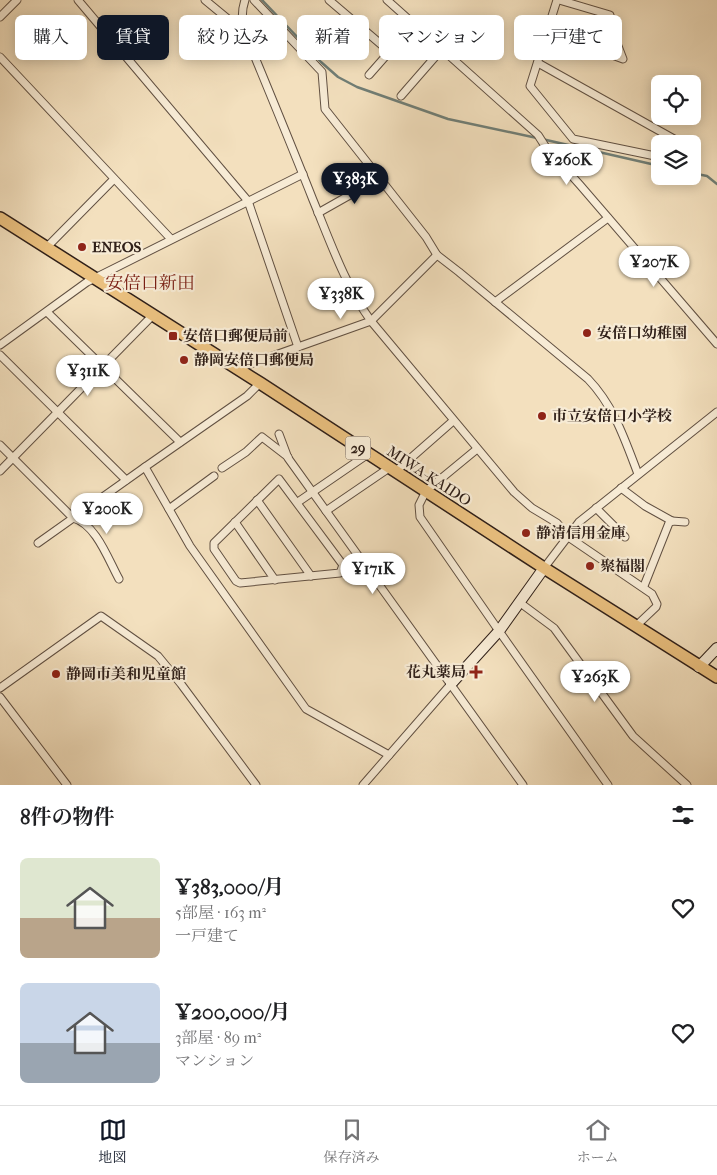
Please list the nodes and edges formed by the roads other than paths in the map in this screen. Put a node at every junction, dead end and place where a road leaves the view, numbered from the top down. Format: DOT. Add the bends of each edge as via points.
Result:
graph roads {
  1 [pos="17,0"];
  2 [pos="78,0"];
  3 [pos="205,0"];
  4 [pos="245,0"];
  5 [pos="254,0"];
  6 [pos="329,0"];
  7 [pos="387,0"];
  8 [pos="558,0"];
  9 [pos="224,15"];
  10 [pos="242,15"];
  11 [pos="404,15"];
  12 [pos="553,15"];
  13 [pos="610,15"];
  14 [pos="0,17"];
  15 [pos="379,43"];
  16 [pos="0,57"];
  17 [pos="257,60"];
  18 [pos="383,60"];
  19 [pos="432,60"];
  20 [pos="454,60"];
  21 [pos="539,60"];
  22 [pos="538,63"];
  23 [pos="369,75"];
  24 [pos="401,96"];
  25 [pos="667,135"];
  26 [pos="651,155"];
  27 [pos="303,174"];
  28 [pos="380,178"];
  29 [pos="114,179"];
  30 [pos="248,201"];
  31 [pos="318,213"];
  32 [pos="0,218"];
  33 [pos="608,218"];
  34 [pos="171,239"];
  35 [pos="47,247"];
  36 [pos="437,256"];
  37 [pos="95,279"];
  38 [pos="495,302"];
  39 [pos="47,312"];
  40 [pos="153,315"];
  41 [pos="371,321"];
  42 [pos="717,344"];
  43 [pos="0,346"];
  44 [pos="298,347"];
  45 [pos="0,355"];
  46 [pos="103,366"];
  47 [pos="236,369"];
  48 [pos="260,383"];
  49 [pos="58,412"];
  50 [pos="717,412"];
  51 [pos="453,421"];
  52 [pos="279,434"];
  53 [pos="180,442"];
  54 [pos="0,445"];
  55 [pos="477,449"];
  56 [pos="368,454"];
  57 [pos="13,457"];
  58 [pos="288,458"];
  59 [pos="145,467"];
  60 [pos="222,468"];
  61 [pos="392,470"];
  62 [pos="0,471"];
  63 [pos="638,474"];
  64 [pos="214,476"];
  65 [pos="126,480"];
  66 [pos="621,488"];
  67 [pos="426,491"];
  68 [pos="313,492"];
  69 [pos="257,500"];
  70 [pos="298,502"];
  71 [pos="596,508"];
  72 [pos="169,509"];
  73 [pos="326,511"];
  74 [pos="73,518"];
  75 [pos="672,521"];
  76 [pos="235,522"];
  77 [pos="685,522"];
  78 [pos="567,536"];
  79 [pos="625,537"];
  80 [pos="38,543"];
  81 [pos="544,568"];
  82 [pos="311,576"];
  83 [pos="119,579"];
  84 [pos="275,580"];
  85 [pos="644,586"];
  86 [pos="519,602"];
  87 [pos="636,626"];
  88 [pos="499,631"];
  89 [pos="717,648"];
  90 [pos="699,667"];
  91 [pos="717,677"];
  92 [pos="451,684"];
  93 [pos="0,688"];
  94 [pos="0,697"];
  95 [pos="389,754"];
  96 [pos="67,785"];
  97 [pos="256,785"];
  98 [pos="363,785"];
  99 [pos="523,785"];
  100 [pos="608,785"];
  101 [pos="687,785"];
  1 -- 14 [label="street"];
  2 -- 30 [label="street"];
  3 -- 9 [label="street"];
  4 -- 10 [label="street"];
  5 -- 28 [label="street" via="322,72 325,109"];
  6 -- 15 [label="street"];
  7 -- 11 [label="street"];
  8 -- 12 [label="street"];
  8 -- 13 [label="street"];
  16 -- 29 [label="street"];
  17 -- 27 [label="street"];
  18 -- 23 [label="street"];
  19 -- 24 [label="street"];
  20 -- 33 [label="street" via="538,135"];
  21 -- 22 [label="street"];
  22 -- 25 [label="street"];
  22 -- 26 [label="street" via="530,86 573,138"];
  27 -- 30 [label="street"];
  27 -- 31 [label="street"];
  28 -- 31 [label="street"];
  28 -- 36 [label="street"];
  29 -- 34 [label="street"];
  29 -- 35 [label="street"];
  30 -- 34 [label="street"];
  30 -- 44 [label="street"];
  31 -- 41 [label="street" via="350,287"];
  32 -- 35 [label="main road, MIWA-KAIDO / 29"];
  33 -- 38 [label="street"];
  33 -- 42 [label="street"];
  34 -- 37 [label="street"];
  35 -- 37 [label="main road, MIWA-KAIDO / 29"];
  36 -- 38 [label="street"];
  36 -- 41 [label="street"];
  37 -- 39 [label="street"];
  37 -- 40 [label="main road, MIWA-KAIDO / 29"];
  38 -- 63 [label="street" via="596,387 618,422"];
  39 -- 43 [label="street"];
  39 -- 46 [label="street"];
  40 -- 46 [label="street"];
  40 -- 47 [label="main road, MIWA-KAIDO / 29"];
  41 -- 44 [label="street"];
  41 -- 51 [label="street"];
  44 -- 47 [label="street"];
  45 -- 49 [label="street"];
  46 -- 49 [label="street"];
  46 -- 53 [label="street"];
  47 -- 48 [label="main road, MIWA-KAIDO / 29"];
  48 -- 53 [label="street" via="247,396"];
  48 -- 56 [label="main road, MIWA-KAIDO / 29"];
  49 -- 57 [label="street"];
  49 -- 65 [label="street"];
  50 -- 63 [label="street"];
  51 -- 55 [label="street"];
  51 -- 61 [label="street"];
  52 -- 58 [label="street"];
  53 -- 59 [label="street"];
  54 -- 57 [label="street"];
  55 -- 67 [label="street"];
  55 -- 78 [label="street" via="514,492 532,508 558,523"];
  56 -- 61 [label="main road, MIWA-KAIDO / 29"];
  56 -- 68 [label="street"];
  57 -- 62 [label="street"];
  57 -- 74 [label="street"];
  58 -- 60 [label="street" via="262,437"];
  58 -- 68 [label="street"];
  59 -- 65 [label="street"];
  59 -- 72 [label="street"];
  61 -- 67 [label="main road, MIWA-KAIDO / 29"];
  61 -- 73 [label="street"];
  63 -- 66 [label="street"];
  64 -- 72 [label="street"];
  65 -- 74 [label="street"];
  66 -- 71 [label="street"];
  66 -- 75 [label="street"];
  67 -- 81 [label="main road, MIWA-KAIDO / 29"];
  67 -- 88 [label="street" via="418,506 420,517"];
  68 -- 70 [label="street"];
  68 -- 73 [label="street"];
  69 -- 70 [label="street" via="279,479"];
  69 -- 76 [label="street"];
  69 -- 82 [label="street"];
  70 -- 82 [label="street" via="343,565 340,574"];
  71 -- 78 [label="street"];
  71 -- 79 [label="street"];
  72 -- 95 [label="street" via="190,546 306,709"];
  73 -- 92 [label="street"];
  74 -- 80 [label="street"];
  74 -- 83 [label="street" via="94,532"];
  75 -- 77 [label="street"];
  75 -- 85 [label="street"];
  76 -- 84 [label="street"];
  76 -- 84 [label="street" via="213,545 236,581"];
  78 -- 81 [label="street"];
  78 -- 85 [label="street"];
  81 -- 86 [label="street"];
  81 -- 87 [label="main road, MIWA-KAIDO / 29"];
  82 -- 84 [label="street"];
  85 -- 87 [label="street" via="657,604"];
  86 -- 88 [label="street"];
  86 -- 101 [label="street" via="554,628 633,736"];
  87 -- 90 [label="main road, MIWA-KAIDO / 29"];
  88 -- 92 [label="street"];
  88 -- 100 [label="street"];
  89 -- 90 [label="street"];
  90 -- 91 [label="main road, MIWA-KAIDO / 29"];
  92 -- 95 [label="street"];
  92 -- 99 [label="street"];
  93 -- 97 [label="street" via="101,616 158,656"];
  94 -- 96 [label="street"];
  95 -- 98 [label="street"];
}
